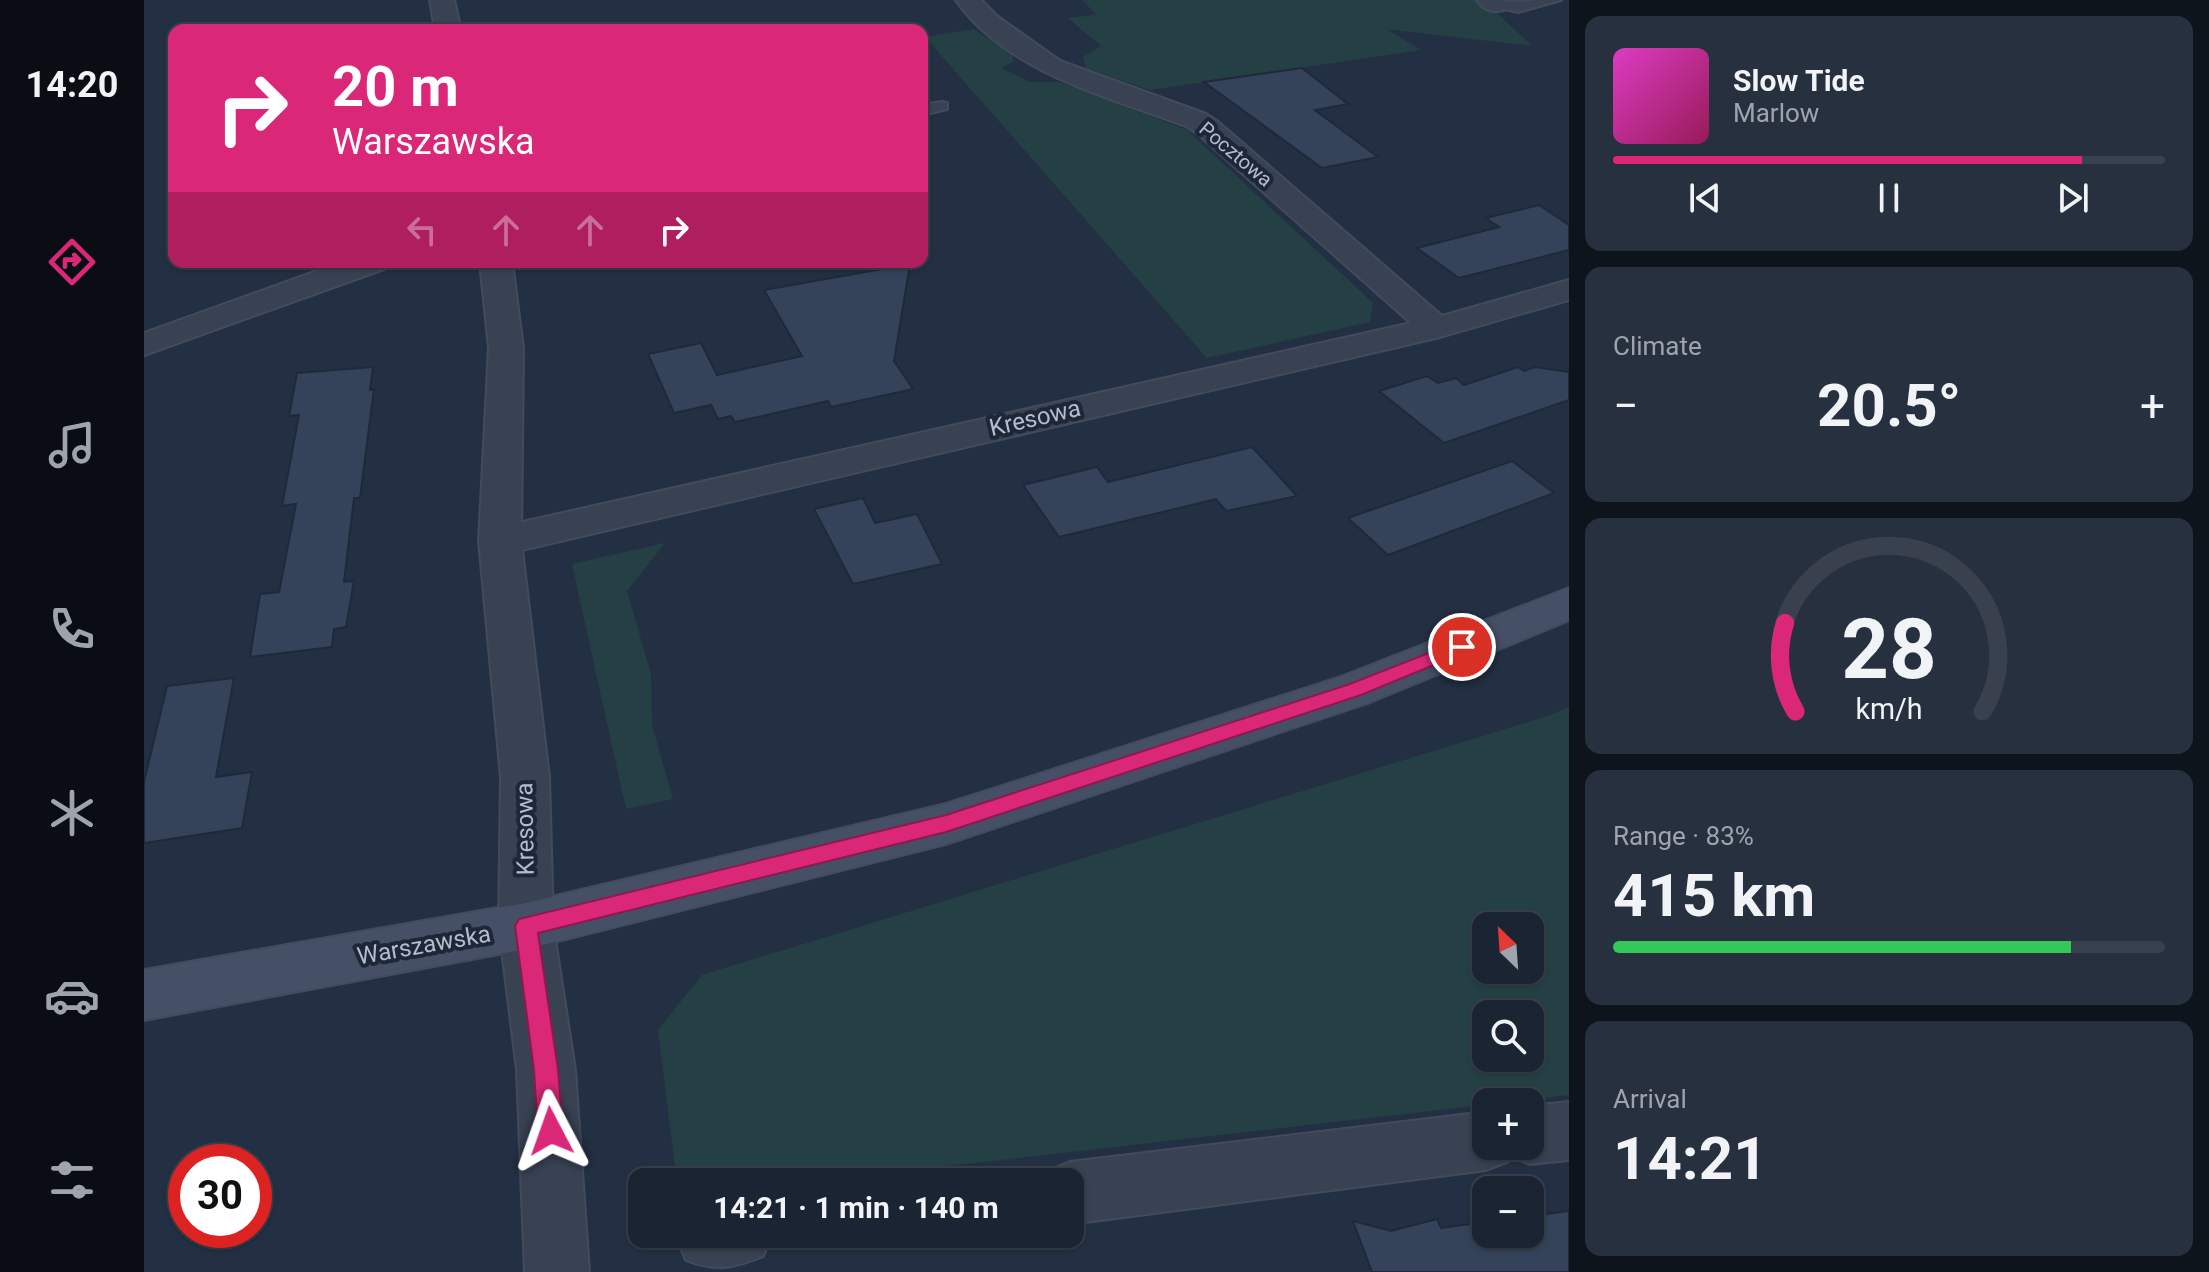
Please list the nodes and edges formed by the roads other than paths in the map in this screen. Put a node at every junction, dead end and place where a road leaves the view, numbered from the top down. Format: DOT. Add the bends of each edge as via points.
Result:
graph roads {
  1 [pos="442,0"];
  2 [pos="968,0"];
  3 [pos="1554,0"];
  4 [pos="1492,2"];
  5 [pos="447,24"];
  6 [pos="942,106"];
  7 [pos="928,109"];
  8 [pos="356,268"];
  9 [pos="497,268"];
  10 [pos="1569,290"];
  11 [pos="1436,328"];
  12 [pos="144,345"];
  13 [pos="500,541"];
  14 [pos="1569,603"];
  15 [pos="526,926"];
  16 [pos="144,995"];
  17 [pos="1569,1131"];
  18 [pos="1544,1134"];
  19 [pos="1472,1143"];
  20 [pos="1084,1191"];
  21 [pos="557,1272"];
  1 -- 5 [label="street"];
  2 -- 11 [label="street, Pocztowa" via="1051,67 1208,128"];
  3 -- 4 [label="lane" via="1518,8"];
  6 -- 7 [label="lane"];
  8 -- 12 [label="street"];
  9 -- 13 [label="street, Kresowa" via="506,348"];
  10 -- 11 [label="street, Kresowa"];
  11 -- 13 [label="street, Kresowa"];
  13 -- 15 [label="street, Kresowa" via="525,777"];
  14 -- 15 [label="main road, Warszawska" via="1354,690 946,824"];
  15 -- 16 [label="main road, Warszawska"];
  15 -- 21 [label="street, Kresowa" via="546,1070"];
  17 -- 18 [label="street"];
  19 -- 20 [label="street"];
}
